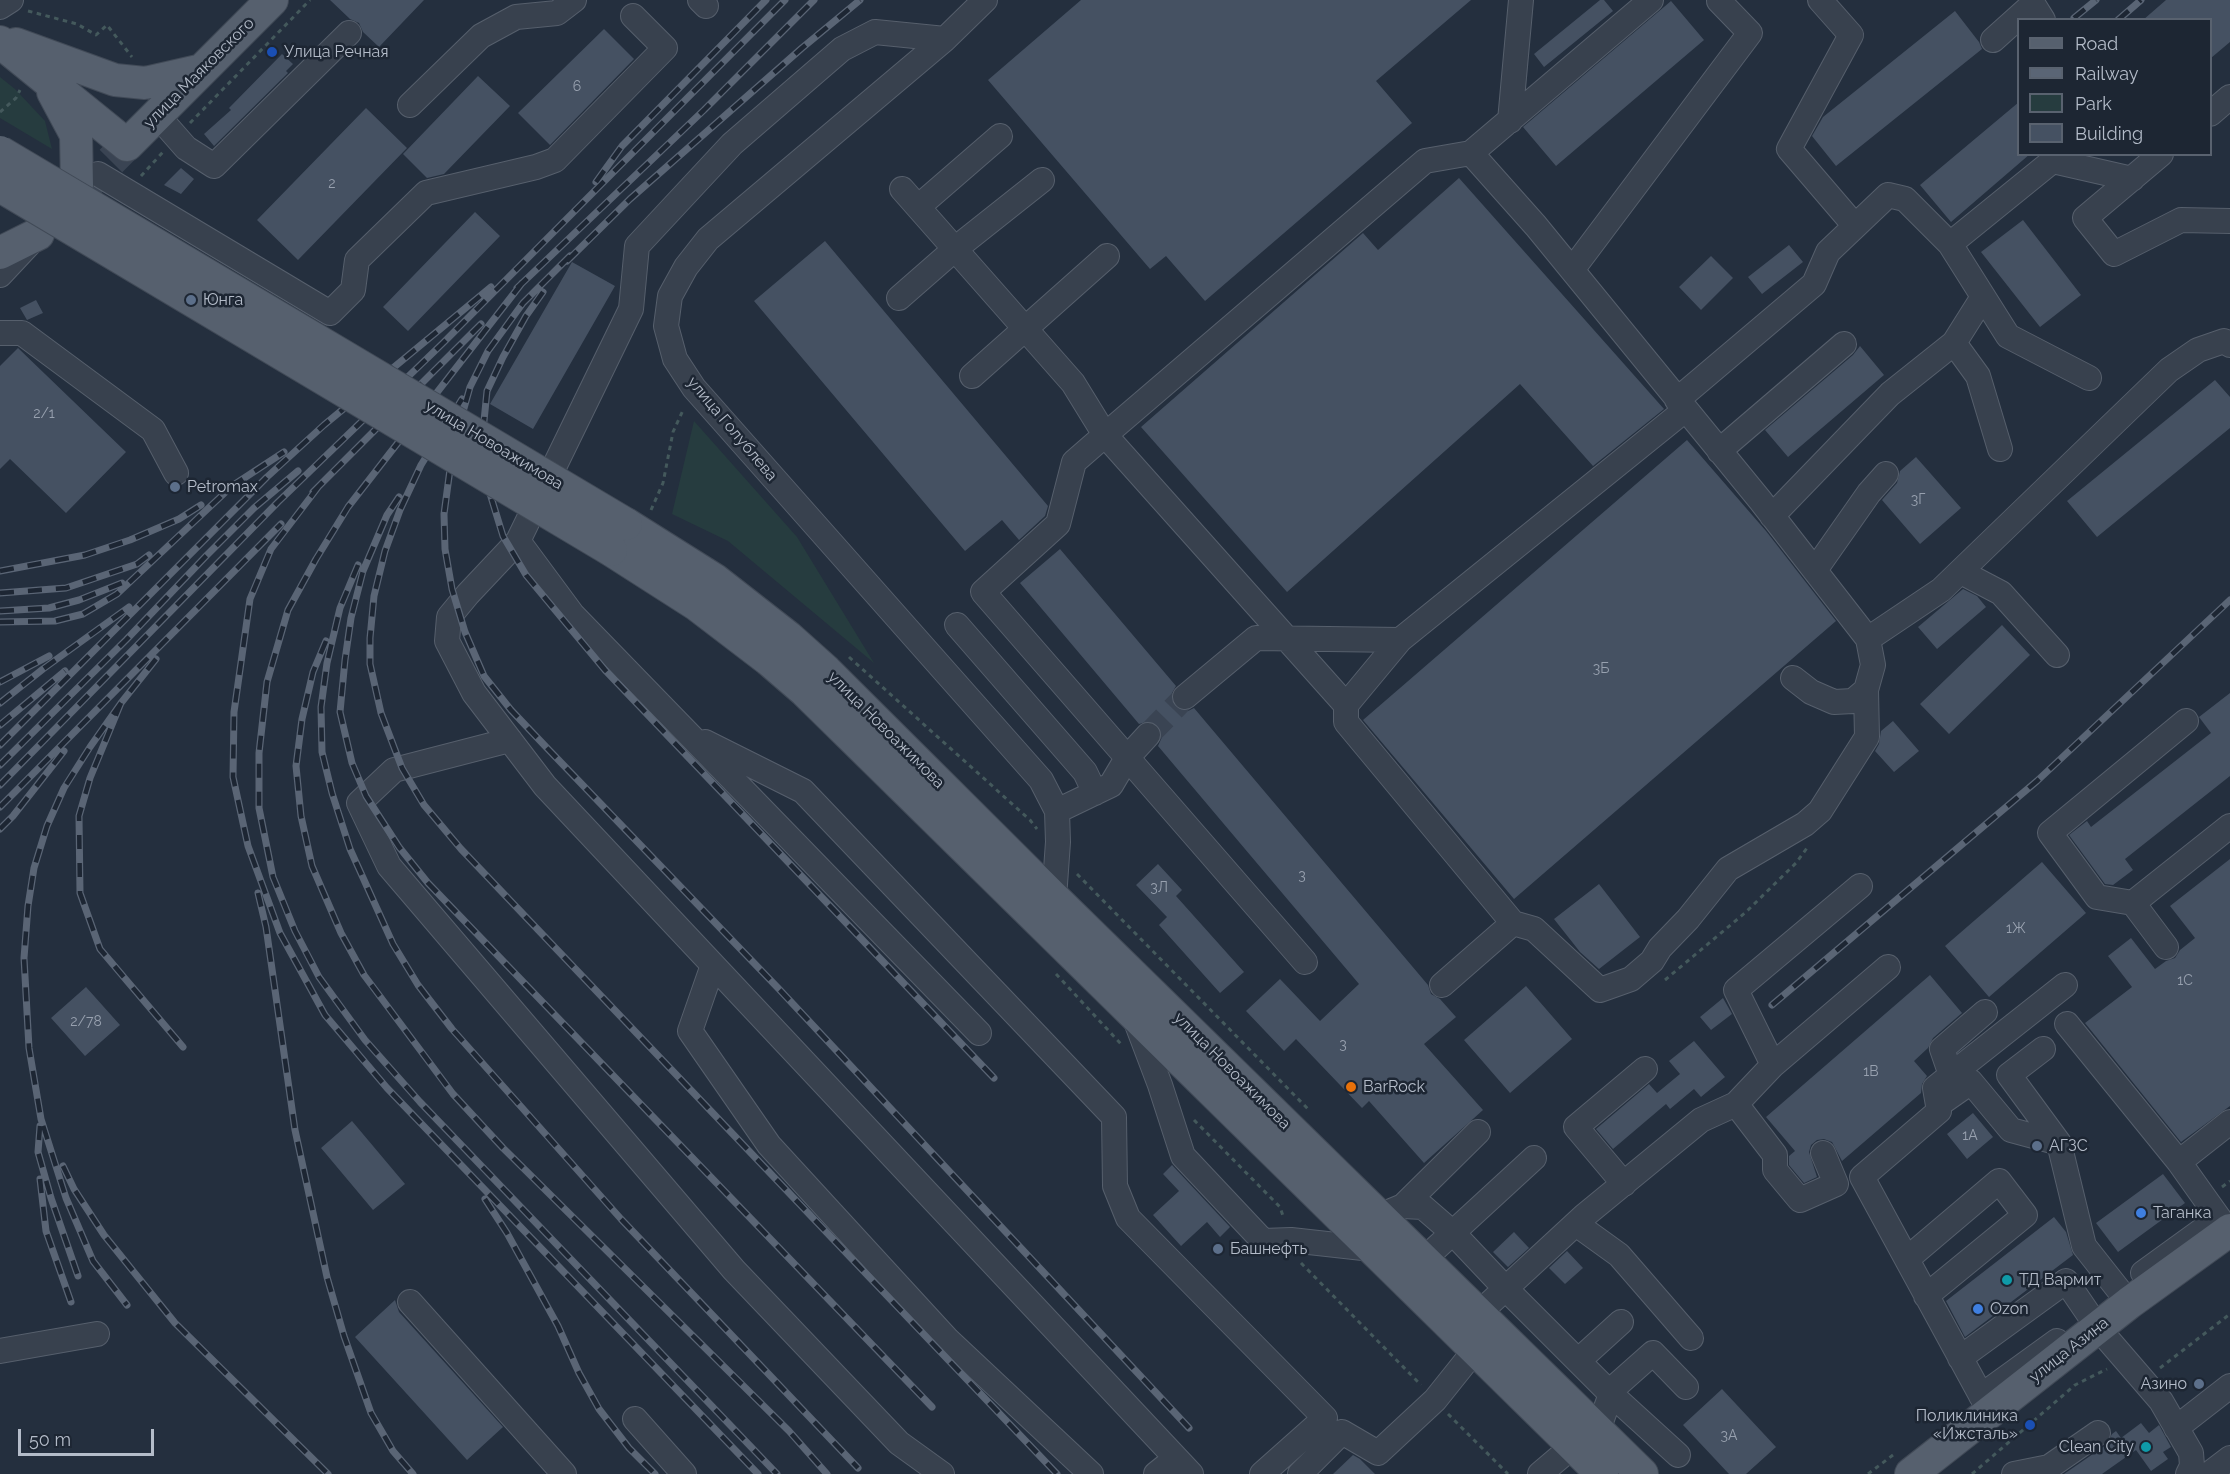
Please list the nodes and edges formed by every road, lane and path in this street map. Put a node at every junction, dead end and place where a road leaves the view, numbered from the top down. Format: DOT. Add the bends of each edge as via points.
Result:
graph roads {
  1 [pos="272,0"];
  2 [pos="310,0"];
  3 [pos="574,0"];
  4 [pos="985,0"];
  5 [pos="1521,0"];
  6 [pos="1651,0"];
  7 [pos="1820,0"];
  8 [pos="1719,1"];
  9 [pos="5,4"];
  10 [pos="633,16"];
  11 [pos="2017,18"];
  12 [pos="2017,18"];
  13 [pos="2042,18"];
  14 [pos="349,33"];
  15 [pos="945,39"];
  16 [pos="0,40"];
  17 [pos="1993,40"];
  18 [pos="134,59"];
  19 [pos="202,70"];
  20 [pos="14,82"];
  21 [pos="32,88"];
  22 [pos="2230,97"];
  23 [pos="410,105"];
  24 [pos="0,112"];
  25 [pos="2212,113"];
  26 [pos="1510,121"];
  27 [pos="167,126"];
  28 [pos="1000,135"];
  29 [pos="0,152"];
  30 [pos="1471,153"];
  31 [pos="2160,156"];
  32 [pos="2057,158"];
  33 [pos="99,174"];
  34 [pos="2132,179"];
  35 [pos="1042,180"];
  36 [pos="0,186"];
  37 [pos="128,189"];
  38 [pos="902,189"];
  39 [pos="70,202"];
  40 [pos="918,207"];
  41 [pos="2230,221"];
  42 [pos="1855,226"];
  43 [pos="38,234"];
  44 [pos="1950,244"];
  45 [pos="955,249"];
  46 [pos="0,253"];
  47 [pos="1107,256"];
  48 [pos="1572,270"];
  49 [pos="0,275"];
  50 [pos="1983,297"];
  51 [pos="899,298"];
  52 [pos="1025,328"];
  53 [pos="0,333"];
  54 [pos="2228,341"];
  55 [pos="1953,343"];
  56 [pos="1844,344"];
  57 [pos="972,376"];
  58 [pos="2089,378"];
  59 [pos="694,388"];
  60 [pos="1681,405"];
  61 [pos="1105,435"];
  62 [pos="2000,449"];
  63 [pos="1719,451"];
  64 [pos="177,474"];
  65 [pos="1886,474"];
  66 [pos="1772,516"];
  67 [pos="638,519"];
  68 [pos="518,541"];
  69 [pos="1815,570"];
  70 [pos="1961,572"];
  71 [pos="957,625"];
  72 [pos="1287,638"];
  73 [pos="1868,639"];
  74 [pos="1400,640"];
  75 [pos="2057,655"];
  76 [pos="1793,678"];
  77 [pos="1866,690"];
  78 [pos="1185,697"];
  79 [pos="1346,705"];
  80 [pos="2186,721"];
  81 [pos="689,735"];
  82 [pos="1148,735"];
  83 [pos="510,740"];
  84 [pos="1127,758"];
  85 [pos="1095,793"];
  86 [pos="1057,811"];
  87 [pos="1820,811"];
  88 [pos="2230,826"];
  89 [pos="1860,886"];
  90 [pos="1054,898"];
  91 [pos="2133,903"];
  92 [pos="1513,923"];
  93 [pos="2166,947"];
  94 [pos="1305,962"];
  95 [pos="712,964"];
  96 [pos="1888,967"];
  97 [pos="1055,974"];
  98 [pos="1630,979"];
  99 [pos="2065,984"];
  100 [pos="1442,985"];
  101 [pos="1985,1012"];
  102 [pos="1133,1014"];
  103 [pos="2067,1024"];
  104 [pos="979,1033"];
  105 [pos="2043,1049"];
  106 [pos="1128,1051"];
  107 [pos="1773,1065"];
  108 [pos="1645,1069"];
  109 [pos="1951,1075"];
  110 [pos="1736,1104"];
  111 [pos="1938,1105"];
  112 [pos="1192,1118"];
  113 [pos="2230,1122"];
  114 [pos="1479,1132"];
  115 [pos="2059,1143"];
  116 [pos="1823,1153"];
  117 [pos="1534,1158"];
  118 [pos="2179,1161"];
  119 [pos="1624,1184"];
  120 [pos="1391,1211"];
  121 [pos="1576,1224"];
  122 [pos="2226,1226"];
  123 [pos="1453,1233"];
  124 [pos="1291,1240"];
  125 [pos="1372,1249"];
  126 [pos="1907,1259"];
  127 [pos="1423,1260"];
  128 [pos="1505,1288"];
  129 [pos="1926,1296"];
  130 [pos="2125,1297"];
  131 [pos="410,1302"];
  132 [pos="1479,1314"];
  133 [pos="2230,1314"];
  134 [pos="1621,1322"];
  135 [pos="2094,1322"];
  136 [pos="97,1334"];
  137 [pos="1691,1338"];
  138 [pos="1474,1350"];
  139 [pos="0,1351"];
  140 [pos="1960,1358"];
  141 [pos="1578,1361"];
  142 [pos="2137,1374"];
  143 [pos="2230,1386"];
  144 [pos="1686,1387"];
  145 [pos="1610,1393"];
  146 [pos="1435,1400"];
  147 [pos="1985,1404"];
  148 [pos="635,1419"];
  149 [pos="2176,1428"];
  150 [pos="2098,1433"];
  151 [pos="1586,1438"];
  152 [pos="1677,1455"];
  153 [pos="2230,1458"];
  154 [pos="1184,1466"];
  155 [pos="1924,1470"];
  156 [pos="2199,1472"];
  157 [pos="2028,1473"];
  158 [pos="564,1474"];
  159 [pos="684,1474"];
  160 [pos="942,1474"];
  161 [pos="1091,1474"];
  162 [pos="1156,1474"];
  163 [pos="1262,1474"];
  164 [pos="1300,1474"];
  165 [pos="1508,1474"];
  166 [pos="1540,1474"];
  167 [pos="1602,1474"];
  168 [pos="1642,1474"];
  169 [pos="1972,1474"];
  1 -- 19 [label="main road, улица Маяковского"];
  2 -- 27 [label="path"];
  3 -- 23 [label="street" via="556,13 516,17 481,36"];
  4 -- 15 [label="street, улица Голублева"];
  5 -- 26 [label="street"];
  6 -- 26 [label="street"];
  7 -- 42 [label="street" via="1851,35 1789,149"];
  8 -- 48 [label="street" via="1750,33"];
  9 -- 18 [label="path" via="77,24 96,35 107,25"];
  10 -- 37 [label="street" via="665,48 555,160 426,194 357,260 353,290 330,313"];
  11 -- 13 [label="street" via="2033,4"];
  12 -- 17 [label="street"];
  14 -- 27 [label="street" via="213,166 186,148"];
  15 -- 59 [label="street, улица Голублева" via="708,239 686,267 670,296 666,326 675,359"];
  15 -- 68 [label="street" via="875,32 842,49 732,144 637,246 631,309"];
  16 -- 19 [label="main road" via="115,80 145,83"];
  16 -- 21 [label="main road"];
  19 -- 27 [label="main road, улица Маяковского"];
  20 -- 21 [label="path"];
  21 -- 24 [label="path"];
  21 -- 27 [label="main road, улица Маяковского" via="127,145"];
  21 -- 39 [label="main road" via="76,135 77,184"];
  22 -- 25 [label="street"];
  26 -- 30 [label="street"];
  27 -- 37 [label="path"];
  28 -- 40 [label="street"];
  29 -- 67 [label="main road, улица Новоажимова, bridge"];
  30 -- 48 [label="street"];
  30 -- 61 [label="street" via="1425,161"];
  31 -- 34 [label="street"];
  32 -- 34 [label="street"];
  32 -- 44 [label="street"];
  33 -- 37 [label="street"];
  34 -- 41 [label="street" via="2085,218 2114,254 2181,220"];
  35 -- 45 [label="street"];
  36 -- 102 [label="main road, улица Новоажимова, bridge" via="697,605 805,691"];
  38 -- 40 [label="street"];
  40 -- 45 [label="street"];
  42 -- 44 [label="street" via="1888,195 1905,199"];
  42 -- 60 [label="street" via="1828,252 1814,285"];
  43 -- 46 [label="main road"];
  43 -- 49 [label="street"];
  44 -- 50 [label="street"];
  45 -- 51 [label="street"];
  45 -- 52 [label="street"];
  47 -- 52 [label="street"];
  48 -- 60 [label="street"];
  50 -- 55 [label="street"];
  50 -- 58 [label="street" via="2008,336"];
  52 -- 57 [label="street"];
  52 -- 61 [label="street" via="1073,383"];
  53 -- 64 [label="street" via="22,333 153,430"];
  54 -- 70 [label="street" via="2198,350 2169,370"];
  55 -- 62 [label="street" via="1978,376"];
  55 -- 66 [label="street" via="1890,394"];
  56 -- 63 [label="street"];
  59 -- 67 [label="path" via="673,432 663,483"];
  59 -- 86 [label="street, улица Голублева" via="1041,780"];
  60 -- 63 [label="street"];
  60 -- 74 [label="street"];
  61 -- 72 [label="street"];
  61 -- 84 [label="street" via="1074,462 1058,524 983,592"];
  63 -- 66 [label="street"];
  65 -- 69 [label="street"];
  66 -- 69 [label="street"];
  67 -- 90 [label="main road, улица Новоажимова" via="826,671"];
  68 -- 81 [label="street" via="572,614"];
  68 -- 83 [label="street" via="449,617 447,641 474,693"];
  69 -- 73 [label="street"];
  70 -- 73 [label="street"];
  70 -- 75 [label="street" via="2001,594"];
  71 -- 85 [label="street" via="1084,772"];
  72 -- 74 [label="street"];
  72 -- 78 [label="street" via="1256,638"];
  72 -- 79 [label="street"];
  73 -- 77 [label="street" via="1873,665"];
  74 -- 79 [label="street"];
  76 -- 77 [label="street" via="1834,702 1853,701"];
  77 -- 87 [label="street" via="1867,737"];
  79 -- 92 [label="street" via="1346,722"];
  80 -- 91 [label="street" via="2050,833 2097,897"];
  81 -- 104 [label="street"];
  81 -- 163 [label="street" via="803,791 1114,1117 1115,1186 1128,1218 1325,1418"];
  82 -- 84 [label="street"];
  83 -- 95 [label="street" via="545,786"];
  83 -- 160 [label="street" via="394,770 359,802 389,866 734,1270 899,1443"];
  84 -- 85 [label="street" via="1111,785"];
  84 -- 94 [label="street"];
  85 -- 86 [label="street"];
  86 -- 90 [label="street, улица Голублева"];
  87 -- 98 [label="street" via="1728,869 1652,960"];
  87 -- 98 [label="path" via="1818,833 1796,863 1746,912 1656,986"];
  88 -- 91 [label="street"];
  89 -- 107 [label="street" via="1736,990"];
  90 -- 120 [label="main road, улица Новоажимова"];
  91 -- 93 [label="street"];
  92 -- 98 [label="street" via="1534,929 1600,990"];
  92 -- 100 [label="street"];
  95 -- 154 [label="street"];
  95 -- 161 [label="street" via="690,1031 769,1145 948,1340"];
  96 -- 107 [label="street"];
  97 -- 106 [label="path"];
  99 -- 109 [label="street"];
  101 -- 109 [label="street" via="1942,1050"];
  102 -- 124 [label="street" via="1183,1156 1263,1241"];
  102 -- 125 [label="main road, улица Новоажимова"];
  103 -- 118 [label="street"];
  105 -- 115 [label="street" via="2009,1075"];
  107 -- 110 [label="street"];
  108 -- 119 [label="street" via="1576,1128"];
  109 -- 111 [label="street" via="1935,1088"];
  110 -- 116 [label="street" via="1775,1155 1775,1170 1800,1200 1836,1184"];
  110 -- 119 [label="street" via="1701,1120"];
  111 -- 115 [label="street" via="1971,1082 2011,1130"];
  111 -- 126 [label="street" via="1939,1111 1862,1177"];
  112 -- 124 [label="path" via="1280,1207"];
  113 -- 118 [label="street"];
  114 -- 120 [label="street"];
  115 -- 130 [label="street" via="2084,1246"];
  117 -- 123 [label="street"];
  118 -- 122 [label="street"];
  119 -- 121 [label="street"];
  120 -- 123 [label="street" via="1423,1207"];
  120 -- 127 [label="main road, улица Новоажимова"];
  121 -- 128 [label="street"];
  121 -- 137 [label="street" via="1619,1255"];
  122 -- 130 [label="main road, улица Азина"];
  123 -- 127 [label="street"];
  123 -- 128 [label="street"];
  124 -- 125 [label="street"];
  124 -- 146 [label="path" via="1299,1260"];
  125 -- 138 [label="main road, улица Новоажимова"];
  126 -- 129 [label="street"];
  126 -- 129 [label="street" via="1999,1181 2025,1215"];
  127 -- 132 [label="main road, улица Новоажимова"];
  128 -- 132 [label="street"];
  128 -- 141 [label="street"];
  129 -- 140 [label="street"];
  130 -- 135 [label="main road, улица Азина"];
  131 -- 158 [label="street"];
  132 -- 151 [label="main road, улица Новоажимова"];
  133 -- 142 [label="path"];
  134 -- 141 [label="street"];
  135 -- 140 [label="street" via="2066,1281"];
  135 -- 142 [label="street"];
  135 -- 147 [label="main road, улица Азина"];
  136 -- 139 [label="street"];
  138 -- 146 [label="street"];
  138 -- 151 [label="main road, улица Новоажимова"];
  140 -- 147 [label="street"];
  141 -- 145 [label="street"];
  142 -- 149 [label="street" via="2161,1401"];
  142 -- 169 [label="path" via="2108,1368 2075,1385"];
  143 -- 149 [label="street"];
  144 -- 145 [label="street" via="1653,1353"];
  145 -- 151 [label="street"];
  145 -- 152 [label="street"];
  146 -- 164 [label="street" via="1378,1453 1342,1432"];
  146 -- 165 [label="path"];
  147 -- 155 [label="main road, улица Азина"];
  148 -- 159 [label="street"];
  149 -- 156 [label="street"];
  150 -- 157 [label="street" via="2049,1467"];
  151 -- 166 [label="street"];
  151 -- 167 [label="main road, улица Новоажимова"];
  151 -- 168 [label="main road, улица Новоажимова"];
  153 -- 156 [label="street"];
  154 -- 162 [label="street"];
}
